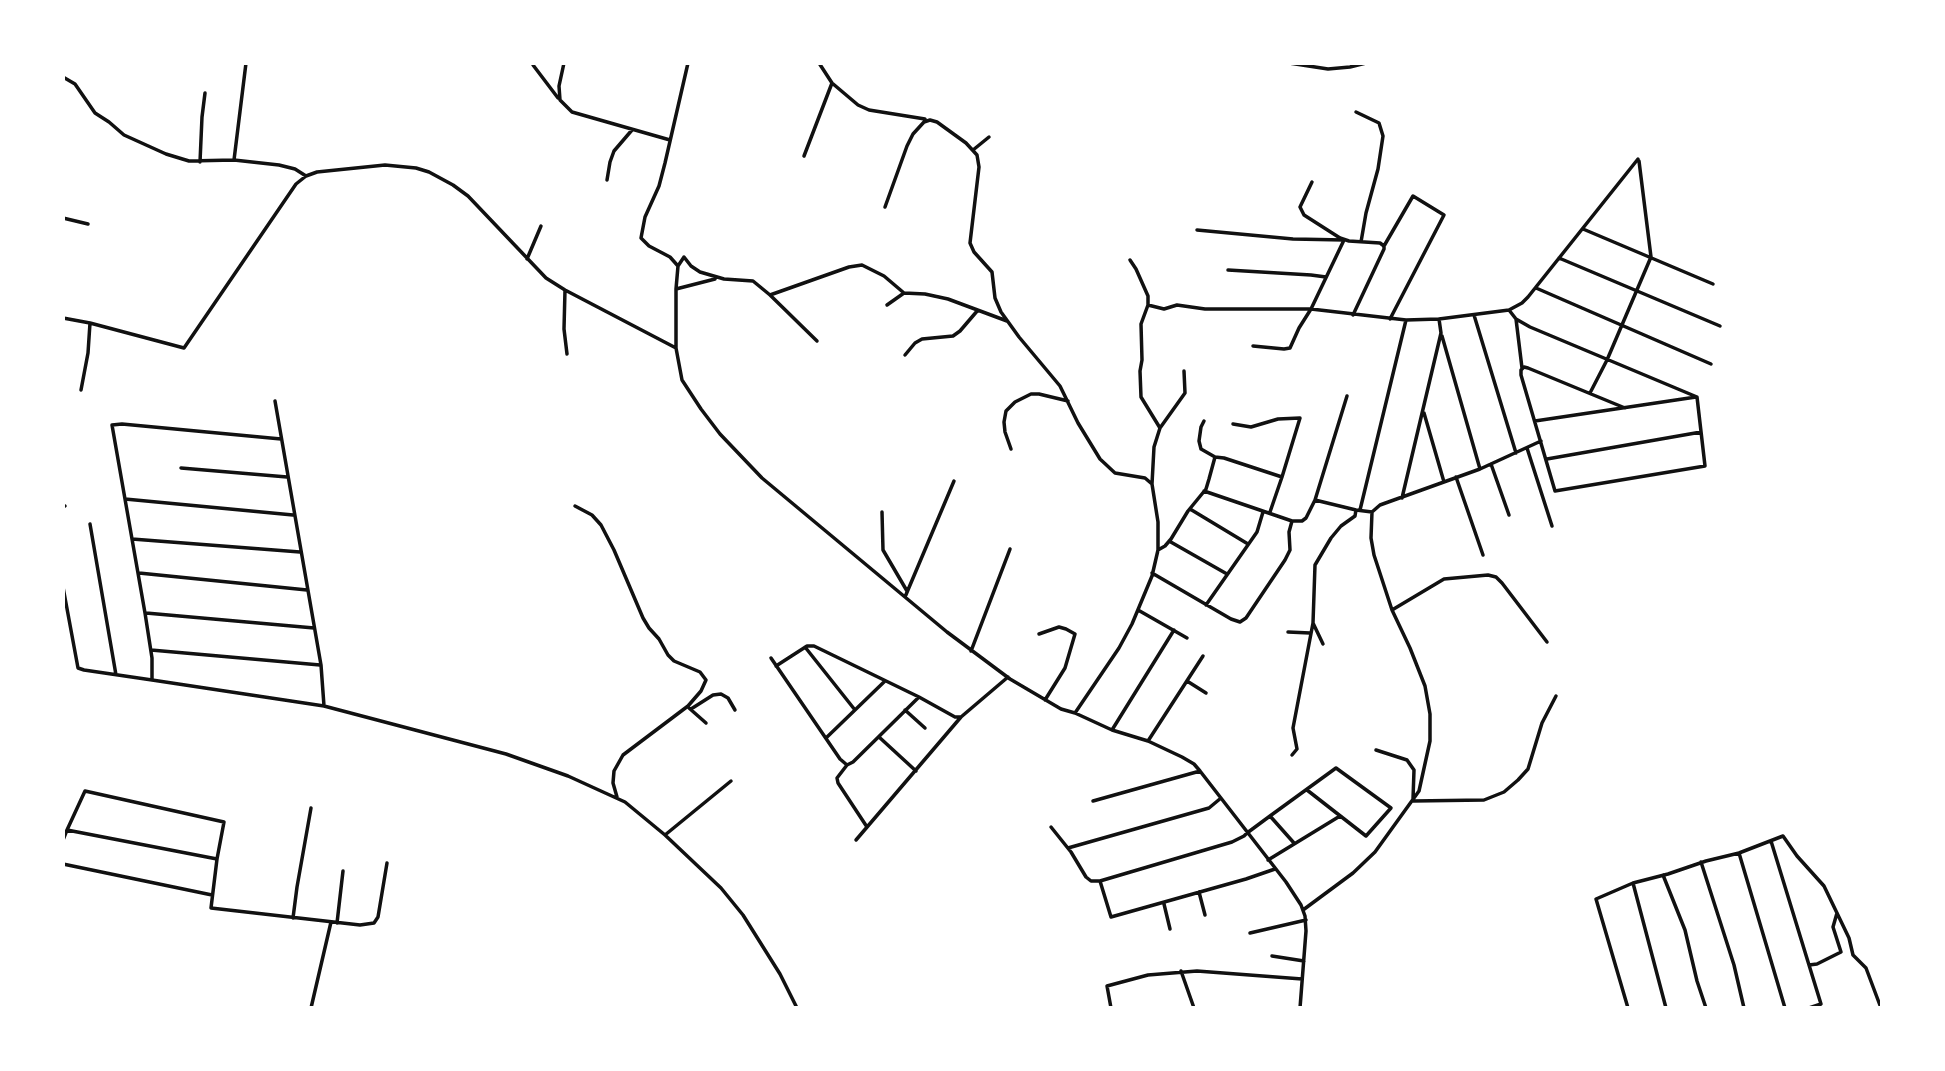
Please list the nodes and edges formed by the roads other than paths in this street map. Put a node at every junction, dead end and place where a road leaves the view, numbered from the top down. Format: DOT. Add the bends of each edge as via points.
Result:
graph roads {
  1 [pos="246,63"];
  2 [pos="564,63"];
  3 [pos="688,63"];
  4 [pos="819,63"];
  5 [pos="1289,63"];
  6 [pos="1366,63"];
  7 [pos="533,65"];
  8 [pos="63,77"];
  9 [pos="832,83"];
  10 [pos="205,93"];
  11 [pos="559,100"];
  12 [pos="1356,112"];
  13 [pos="927,120"];
  14 [pos="632,130"];
  15 [pos="989,136"];
  16 [pos="670,140"];
  17 [pos="973,150"];
  18 [pos="804,156"];
  19 [pos="234,160"];
  20 [pos="200,162"];
  21 [pos="306,176"];
  22 [pos="607,180"];
  23 [pos="1312,182"];
  24 [pos="885,207"];
  25 [pos="63,218"];
  26 [pos="88,224"];
  27 [pos="541,226"];
  28 [pos="1582,229"];
  29 [pos="1196,230"];
  30 [pos="1344,240"];
  31 [pos="1361,242"];
  32 [pos="1384,246"];
  33 [pos="1651,257"];
  34 [pos="1559,258"];
  35 [pos="527,259"];
  36 [pos="1130,260"];
  37 [pos="678,266"];
  38 [pos="1228,270"];
  39 [pos="1326,277"];
  40 [pos="717,278"];
  41 [pos="1713,285"];
  42 [pos="1536,288"];
  43 [pos="676,289"];
  44 [pos="565,290"];
  45 [pos="1637,291"];
  46 [pos="904,293"];
  47 [pos="770,295"];
  48 [pos="887,305"];
  49 [pos="1148,305"];
  50 [pos="1311,309"];
  51 [pos="978,310"];
  52 [pos="1509,310"];
  53 [pos="1353,315"];
  54 [pos="1474,315"];
  55 [pos="63,318"];
  56 [pos="1390,319"];
  57 [pos="1439,319"];
  58 [pos="1516,319"];
  59 [pos="1406,320"];
  60 [pos="1007,321"];
  61 [pos="90,323"];
  62 [pos="1622,325"];
  63 [pos="1720,326"];
  64 [pos="1441,333"];
  65 [pos="817,341"];
  66 [pos="1254,346"];
  67 [pos="676,348"];
  68 [pos="567,354"];
  69 [pos="905,355"];
  70 [pos="1607,360"];
  71 [pos="1712,363"];
  72 [pos="1522,368"];
  73 [pos="1184,370"];
  74 [pos="80,390"];
  75 [pos="1590,393"];
  76 [pos="1347,396"];
  77 [pos="1697,397"];
  78 [pos="275,401"];
  79 [pos="1068,401"];
  80 [pos="1625,408"];
  81 [pos="1423,410"];
  82 [pos="1204,421"];
  83 [pos="1535,421"];
  84 [pos="1233,424"];
  85 [pos="1160,428"];
  86 [pos="1701,432"];
  87 [pos="281,439"];
  88 [pos="1541,441"];
  89 [pos="1527,448"];
  90 [pos="1011,449"];
  91 [pos="1516,453"];
  92 [pos="1215,457"];
  93 [pos="1547,459"];
  94 [pos="1491,464"];
  95 [pos="181,468"];
  96 [pos="1480,469"];
  97 [pos="287,477"];
  98 [pos="1282,477"];
  99 [pos="1456,477"];
  100 [pos="954,481"];
  101 [pos="1444,482"];
  102 [pos="1152,484"];
  103 [pos="1204,491"];
  104 [pos="1402,498"];
  105 [pos="125,499"];
  106 [pos="1315,500"];
  107 [pos="575,506"];
  108 [pos="1190,509"];
  109 [pos="1358,510"];
  110 [pos="1264,511"];
  111 [pos="882,512"];
  112 [pos="1372,512"];
  113 [pos="1270,513"];
  114 [pos="293,514"];
  115 [pos="1509,515"];
  116 [pos="1292,521"];
  117 [pos="90,524"];
  118 [pos="1552,526"];
  119 [pos="132,539"];
  120 [pos="1169,541"];
  121 [pos="1248,544"];
  122 [pos="1010,550"];
  123 [pos="1158,550"];
  124 [pos="300,552"];
  125 [pos="1483,555"];
  126 [pos="138,573"];
  127 [pos="1152,573"];
  128 [pos="1227,575"];
  129 [pos="63,587"];
  130 [pos="307,590"];
  131 [pos="907,591"];
  132 [pos="905,597"];
  133 [pos="1206,605"];
  134 [pos="1138,610"];
  135 [pos="1392,610"];
  136 [pos="145,613"];
  137 [pos="1313,623"];
  138 [pos="314,628"];
  139 [pos="1174,630"];
  140 [pos="1288,632"];
  141 [pos="1310,633"];
  142 [pos="1039,634"];
  143 [pos="1187,638"];
  144 [pos="1547,642"];
  145 [pos="1323,644"];
  146 [pos="805,647"];
  147 [pos="151,650"];
  148 [pos="971,651"];
  149 [pos="1203,656"];
  150 [pos="771,658"];
  151 [pos="321,665"];
  152 [pos="776,666"];
  153 [pos="116,675"];
  154 [pos="1008,677"];
  155 [pos="152,680"];
  156 [pos="885,681"];
  157 [pos="1186,681"];
  158 [pos="1206,693"];
  159 [pos="1556,696"];
  160 [pos="919,697"];
  161 [pos="1045,700"];
  162 [pos="324,705"];
  163 [pos="689,708"];
  164 [pos="735,710"];
  165 [pos="855,710"];
  166 [pos="905,710"];
  167 [pos="1075,713"];
  168 [pos="961,718"];
  169 [pos="706,723"];
  170 [pos="925,728"];
  171 [pos="1112,730"];
  172 [pos="879,737"];
  173 [pos="826,738"];
  174 [pos="1148,741"];
  175 [pos="1376,750"];
  176 [pos="1292,755"];
  177 [pos="847,765"];
  178 [pos="916,771"];
  179 [pos="1200,771"];
  180 [pos="731,781"];
  181 [pos="1307,790"];
  182 [pos="617,797"];
  183 [pos="1222,798"];
  184 [pos="1093,801"];
  185 [pos="1413,801"];
  186 [pos="311,808"];
  187 [pos="1270,816"];
  188 [pos="1340,816"];
  189 [pos="867,827"];
  190 [pos="1051,827"];
  191 [pos="67,830"];
  192 [pos="1247,833"];
  193 [pos="664,835"];
  194 [pos="63,840"];
  195 [pos="856,840"];
  196 [pos="1771,841"];
  197 [pos="1294,844"];
  198 [pos="1068,848"];
  199 [pos="1739,853"];
  200 [pos="216,859"];
  201 [pos="1268,860"];
  202 [pos="1701,862"];
  203 [pos="387,863"];
  204 [pos="63,864"];
  205 [pos="1275,869"];
  206 [pos="343,872"];
  207 [pos="1663,875"];
  208 [pos="1100,881"];
  209 [pos="1633,883"];
  210 [pos="1199,892"];
  211 [pos="212,895"];
  212 [pos="1164,903"];
  213 [pos="1303,910"];
  214 [pos="1837,913"];
  215 [pos="1205,915"];
  216 [pos="293,918"];
  217 [pos="1306,919"];
  218 [pos="331,922"];
  219 [pos="337,923"];
  220 [pos="1170,929"];
  221 [pos="1251,933"];
  222 [pos="1272,956"];
  223 [pos="1304,961"];
  224 [pos="1810,965"];
  225 [pos="1181,971"];
  226 [pos="1302,979"];
  227 [pos="311,1008"];
  228 [pos="797,1008"];
  229 [pos="1111,1008"];
  230 [pos="1194,1008"];
  231 [pos="1300,1008"];
  232 [pos="1628,1008"];
  233 [pos="1666,1008"];
  234 [pos="1706,1008"];
  235 [pos="1744,1008"];
  236 [pos="1784,1008"];
  237 [pos="1808,1008"];
  238 [pos="1881,1008"];
  1 -- 19 [label="street"];
  2 -- 11 [label="street"];
  3 -- 16 [label="street"];
  4 -- 9 [label="street"];
  5 -- 6 [label="street" via="1328,69"];
  7 -- 11 [label="street"];
  8 -- 20 [label="street" via="75,84 95,113 124,135 166,154"];
  9 -- 13 [label="street" via="863,108"];
  9 -- 18 [label="street"];
  10 -- 20 [label="street"];
  11 -- 14 [label="street" via="572,112"];
  12 -- 31 [label="street" via="1378,123 1383,136"];
  13 -- 17 [label="street" via="946,127"];
  13 -- 24 [label="street" via="913,134"];
  14 -- 16 [label="street"];
  14 -- 22 [label="street" via="614,151"];
  15 -- 17 [label="street"];
  16 -- 37 [label="street" via="641,238"];
  17 -- 60 [label="street" via="979,175 970,243 992,272 996,302"];
  19 -- 20 [label="street"];
  19 -- 21 [label="street" via="287,166"];
  21 -- 35 [label="street" via="385,164 429,172 468,196"];
  21 -- 61 [label="street" via="296,184 184,348"];
  23 -- 30 [label="street" via="1300,211"];
  25 -- 26 [label="street"];
  27 -- 35 [label="street"];
  28 -- 33 [label="street"];
  28 -- 33 [label="street" via="1638,159"];
  28 -- 34 [label="street"];
  29 -- 30 [label="street"];
  30 -- 31 [label="street"];
  30 -- 39 [label="street"];
  31 -- 32 [label="street"];
  32 -- 53 [label="street"];
  32 -- 56 [label="street" via="1413,196 1444,215"];
  33 -- 41 [label="street"];
  33 -- 45 [label="street"];
  34 -- 42 [label="street"];
  34 -- 45 [label="street"];
  35 -- 44 [label="street"];
  36 -- 49 [label="street"];
  37 -- 40 [label="street" via="684,257 700,272"];
  37 -- 43 [label="street"];
  38 -- 39 [label="street"];
  39 -- 50 [label="street"];
  40 -- 43 [label="street"];
  40 -- 47 [label="street" via="753,281"];
  42 -- 52 [label="street"];
  42 -- 62 [label="street"];
  43 -- 67 [label="street"];
  44 -- 67 [label="street"];
  44 -- 68 [label="street"];
  45 -- 62 [label="street"];
  45 -- 63 [label="street"];
  46 -- 47 [label="street" via="875,271 856,265"];
  46 -- 48 [label="street"];
  46 -- 51 [label="street" via="925,293"];
  47 -- 65 [label="street"];
  49 -- 50 [label="street" via="1164,309 1177,305"];
  49 -- 85 [label="street" via="1141,324 1140,389"];
  50 -- 53 [label="street"];
  50 -- 66 [label="street" via="1290,348"];
  51 -- 60 [label="street"];
  51 -- 69 [label="street" via="953,336 922,339"];
  52 -- 54 [label="street"];
  52 -- 58 [label="street"];
  53 -- 56 [label="street"];
  54 -- 57 [label="street"];
  54 -- 91 [label="street"];
  55 -- 61 [label="street"];
  56 -- 59 [label="street"];
  57 -- 59 [label="street"];
  57 -- 64 [label="street"];
  58 -- 70 [label="street"];
  58 -- 72 [label="street"];
  59 -- 109 [label="street"];
  60 -- 79 [label="street"];
  61 -- 74 [label="street"];
  62 -- 70 [label="street"];
  62 -- 71 [label="street"];
  64 -- 81 [label="street"];
  64 -- 96 [label="street"];
  67 -- 132 [label="street" via="688,390 745,462"];
  70 -- 75 [label="street"];
  70 -- 77 [label="street"];
  72 -- 75 [label="street"];
  72 -- 83 [label="street"];
  73 -- 85 [label="street" via="1185,393"];
  75 -- 80 [label="street"];
  76 -- 106 [label="street"];
  77 -- 80 [label="street"];
  77 -- 86 [label="street"];
  78 -- 87 [label="street"];
  79 -- 90 [label="street" via="1039,394 1014,401 1004,422"];
  79 -- 102 [label="street" via="1106,466"];
  80 -- 83 [label="street"];
  81 -- 101 [label="street"];
  81 -- 104 [label="street"];
  82 -- 92 [label="street" via="1201,449"];
  83 -- 88 [label="street"];
  84 -- 98 [label="street" via="1251,427 1300,418"];
  85 -- 102 [label="street"];
  86 -- 93 [label="street"];
  86 -- 93 [label="street" via="1705,466 1555,491"];
  87 -- 97 [label="street"];
  87 -- 105 [label="street" via="112,425"];
  88 -- 89 [label="street"];
  88 -- 93 [label="street"];
  89 -- 91 [label="street"];
  89 -- 118 [label="street"];
  91 -- 94 [label="street"];
  92 -- 98 [label="street"];
  92 -- 103 [label="street"];
  94 -- 96 [label="street"];
  94 -- 115 [label="street"];
  95 -- 97 [label="street"];
  96 -- 99 [label="street"];
  97 -- 114 [label="street"];
  98 -- 113 [label="street"];
  99 -- 101 [label="street"];
  99 -- 125 [label="street"];
  100 -- 131 [label="street"];
  101 -- 104 [label="street"];
  102 -- 123 [label="street"];
  103 -- 108 [label="street"];
  103 -- 110 [label="street"];
  104 -- 112 [label="street"];
  105 -- 114 [label="street"];
  105 -- 119 [label="street"];
  106 -- 109 [label="street"];
  106 -- 116 [label="street" via="1306,518"];
  107 -- 163 [label="street" via="601,525 643,618 671,658 705,678"];
  108 -- 120 [label="street"];
  108 -- 121 [label="street"];
  109 -- 112 [label="street"];
  109 -- 137 [label="street" via="1331,538 1315,565"];
  110 -- 113 [label="street"];
  110 -- 121 [label="street"];
  111 -- 131 [label="street" via="883,550"];
  112 -- 135 [label="street" via="1374,555"];
  113 -- 116 [label="street"];
  114 -- 124 [label="street"];
  116 -- 133 [label="street" via="1290,550 1246,618 1240,622"];
  117 -- 153 [label="street"];
  119 -- 124 [label="street"];
  119 -- 126 [label="street"];
  120 -- 123 [label="street"];
  120 -- 128 [label="street"];
  121 -- 128 [label="street"];
  122 -- 148 [label="street"];
  123 -- 127 [label="street"];
  124 -- 130 [label="street"];
  126 -- 130 [label="street"];
  126 -- 136 [label="street"];
  127 -- 133 [label="street"];
  127 -- 134 [label="street"];
  128 -- 133 [label="street"];
  129 -- 153 [label="street" via="78,668"];
  130 -- 138 [label="street"];
  131 -- 132 [label="street"];
  132 -- 148 [label="street"];
  134 -- 139 [label="street"];
  134 -- 167 [label="street" via="1119,648"];
  135 -- 144 [label="street" via="1444,579 1488,575 1502,583"];
  135 -- 185 [label="street" via="1425,686 1430,714 1426,767"];
  136 -- 138 [label="street"];
  136 -- 147 [label="street"];
  137 -- 141 [label="street"];
  137 -- 145 [label="street"];
  138 -- 151 [label="street"];
  139 -- 143 [label="street"];
  139 -- 171 [label="street"];
  140 -- 141 [label="street"];
  141 -- 176 [label="street" via="1293,728 1297,749"];
  142 -- 161 [label="street" via="1059,627 1075,634 1065,668"];
  146 -- 152 [label="street"];
  146 -- 156 [label="street" via="820,648"];
  146 -- 165 [label="street"];
  147 -- 151 [label="street"];
  147 -- 155 [label="street"];
  148 -- 154 [label="street"];
  149 -- 157 [label="street"];
  150 -- 152 [label="street"];
  151 -- 162 [label="street"];
  152 -- 173 [label="street"];
  153 -- 155 [label="street"];
  154 -- 161 [label="street"];
  154 -- 168 [label="street"];
  155 -- 162 [label="street"];
  156 -- 160 [label="street"];
  156 -- 165 [label="street"];
  157 -- 158 [label="street"];
  157 -- 174 [label="street"];
  159 -- 185 [label="street" via="1528,769 1504,792 1484,800"];
  160 -- 166 [label="street"];
  160 -- 168 [label="street"];
  161 -- 167 [label="street"];
  162 -- 182 [label="street" via="506,754"];
  163 -- 164 [label="street" via="722,694"];
  163 -- 169 [label="street"];
  163 -- 182 [label="street" via="623,755 614,772"];
  165 -- 173 [label="street"];
  166 -- 170 [label="street"];
  166 -- 172 [label="street"];
  167 -- 171 [label="street"];
  168 -- 178 [label="street"];
  171 -- 174 [label="street"];
  172 -- 177 [label="street"];
  172 -- 178 [label="street"];
  173 -- 177 [label="street"];
  174 -- 179 [label="street"];
  175 -- 185 [label="street" via="1407,760 1414,770"];
  177 -- 189 [label="street" via="838,783"];
  178 -- 189 [label="street"];
  179 -- 183 [label="street"];
  179 -- 184 [label="street"];
  180 -- 193 [label="street"];
  181 -- 187 [label="street"];
  181 -- 188 [label="street"];
  181 -- 188 [label="street" via="1336,768 1391,808 1366,836"];
  182 -- 193 [label="street"];
  183 -- 192 [label="street"];
  183 -- 198 [label="street" via="1209,808"];
  185 -- 213 [label="street" via="1375,852"];
  186 -- 216 [label="street"];
  187 -- 192 [label="street"];
  187 -- 197 [label="street"];
  188 -- 197 [label="street"];
  189 -- 195 [label="street"];
  190 -- 198 [label="street"];
  191 -- 194 [label="street"];
  191 -- 200 [label="street"];
  191 -- 200 [label="street" via="85,791 224,822"];
  192 -- 201 [label="street"];
  192 -- 208 [label="street" via="1232,842"];
  193 -- 228 [label="street" via="743,915"];
  196 -- 199 [label="street"];
  196 -- 214 [label="street" via="1783,836 1824,886"];
  196 -- 224 [label="street"];
  197 -- 201 [label="street"];
  198 -- 208 [label="street" via="1086,877"];
  199 -- 202 [label="street"];
  199 -- 236 [label="street"];
  200 -- 211 [label="street"];
  201 -- 205 [label="street"];
  202 -- 207 [label="street"];
  202 -- 235 [label="street"];
  203 -- 219 [label="street" via="376,920 367,925"];
  204 -- 211 [label="street"];
  205 -- 210 [label="street"];
  205 -- 213 [label="street"];
  206 -- 219 [label="street"];
  207 -- 209 [label="street"];
  207 -- 234 [label="street" via="1685,930"];
  208 -- 212 [label="street" via="1111,917"];
  209 -- 232 [label="street" via="1596,899"];
  209 -- 233 [label="street"];
  210 -- 212 [label="street"];
  210 -- 215 [label="street"];
  211 -- 216 [label="street" via="211,908"];
  212 -- 220 [label="street"];
  213 -- 217 [label="street"];
  214 -- 224 [label="street" via="1833,927 1841,952"];
  214 -- 238 [label="street"];
  216 -- 218 [label="street"];
  217 -- 221 [label="street"];
  217 -- 223 [label="street"];
  218 -- 219 [label="street"];
  218 -- 227 [label="street"];
  222 -- 223 [label="street"];
  223 -- 226 [label="street"];
  224 -- 237 [label="street" via="1821,1004"];
  225 -- 226 [label="street"];
  225 -- 229 [label="street" via="1107,986"];
  225 -- 230 [label="street"];
  226 -- 231 [label="street"];
}
